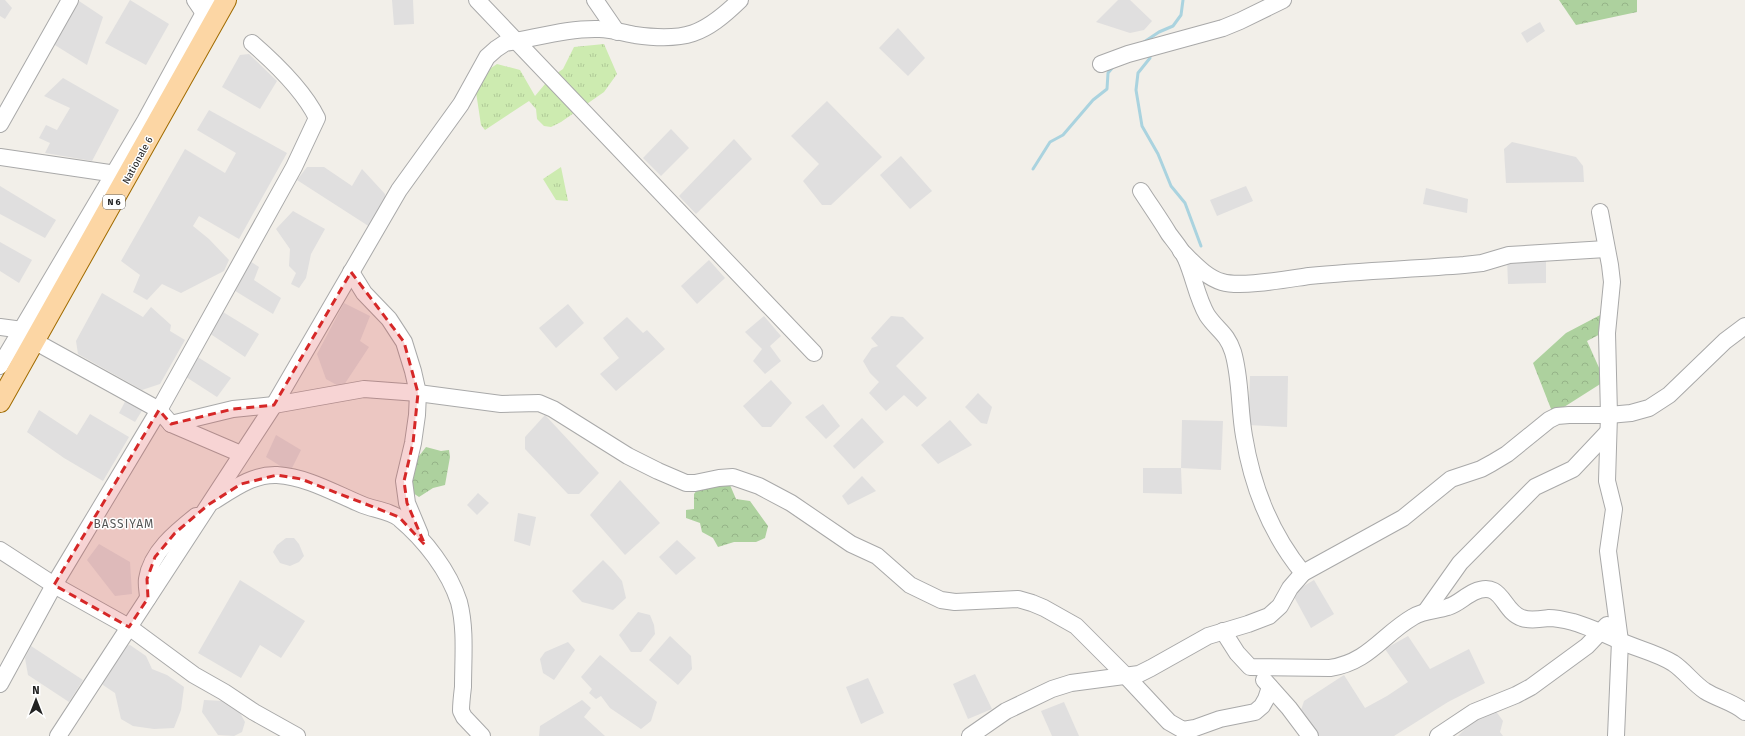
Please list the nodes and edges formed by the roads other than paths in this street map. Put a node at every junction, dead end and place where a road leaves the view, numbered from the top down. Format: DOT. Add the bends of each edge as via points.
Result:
graph roads {
  1 [pos="70,0"];
  2 [pos="195,0"];
  3 [pos="226,0"];
  4 [pos="477,0"];
  5 [pos="594,0"];
  6 [pos="740,0"];
  7 [pos="1283,0"];
  8 [pos="209,13"];
  9 [pos="617,32"];
  10 [pos="517,41"];
  11 [pos="252,43"];
  12 [pos="1100,64"];
  13 [pos="0,124"];
  14 [pos="0,157"];
  15 [pos="121,175"];
  16 [pos="1141,191"];
  17 [pos="1600,212"];
  18 [pos="1606,249"];
  19 [pos="1181,251"];
  20 [pos="351,272"];
  21 [pos="1745,326"];
  22 [pos="0,327"];
  23 [pos="31,334"];
  24 [pos="814,353"];
  25 [pos="0,366"];
  26 [pos="418,393"];
  27 [pos="0,402"];
  28 [pos="274,405"];
  29 [pos="159,410"];
  30 [pos="1609,415"];
  31 [pos="171,424"];
  32 [pos="1608,433"];
  33 [pos="241,454"];
  34 [pos="208,505"];
  35 [pos="425,545"];
  36 [pos="0,550"];
  37 [pos="1303,573"];
  38 [pos="54,585"];
  39 [pos="1426,611"];
  40 [pos="1617,615"];
  41 [pos="129,627"];
  42 [pos="1223,630"];
  43 [pos="1601,631"];
  44 [pos="1620,641"];
  45 [pos="1250,667"];
  46 [pos="1126,676"];
  47 [pos="0,684"];
  48 [pos="1270,687"];
  49 [pos="1745,712"];
  50 [pos="1190,733"];
  51 [pos="58,736"];
  52 [pos="297,736"];
  53 [pos="482,736"];
  54 [pos="970,736"];
  55 [pos="1310,736"];
  56 [pos="1438,736"];
  57 [pos="1616,736"];
  1 -- 13 [label="street"];
  2 -- 8 [label="street"];
  3 -- 8 [label="main road, Nationale 6 / N 6"];
  4 -- 10 [label="street"];
  5 -- 9 [label="street"];
  6 -- 9 [label="street" via="721,19 686,37 667,38"];
  7 -- 12 [label="street" via="1223,28"];
  8 -- 15 [label="main road, Nationale 6 / N 6"];
  9 -- 10 [label="street" via="585,29"];
  10 -- 20 [label="street" via="505,43 487,58 461,104 399,190"];
  10 -- 24 [label="street"];
  11 -- 29 [label="street" via="285,75 310,104 317,118 294,167"];
  14 -- 15 [label="street"];
  15 -- 23 [label="main road, Nationale 6 / N 6"];
  16 -- 19 [label="street"];
  17 -- 18 [label="street"];
  18 -- 19 [label="street" via="1509,255 1464,265 1240,284 1222,282 1211,277"];
  18 -- 30 [label="street" via="1612,282 1607,334"];
  19 -- 37 [label="street" via="1207,315 1230,342 1234,354 1244,436 1264,509"];
  20 -- 26 [label="street" via="364,293 389,319 404,342"];
  20 -- 28 [label="street"];
  21 -- 30 [label="street" via="1725,341 1669,395 1649,408"];
  22 -- 23 [label="street"];
  23 -- 25 [label="street"];
  23 -- 27 [label="main road, Nationale 6 / N 6"];
  23 -- 29 [label="street"];
  26 -- 28 [label="street" via="375,389 353,390"];
  26 -- 35 [label="street" via="413,443 404,481 407,503"];
  26 -- 46 [label="street" via="501,404 539,403 553,409 628,456 686,483 733,477 759,486 851,544 877,556 910,585 941,600 955,602 1018,599 1044,608 1076,626"];
  28 -- 31 [label="street" via="233,409"];
  28 -- 33 [label="street"];
  29 -- 31 [label="street"];
  29 -- 38 [label="street"];
  30 -- 32 [label="street"];
  30 -- 37 [label="street" via="1569,415 1549,420 1507,454 1481,470 1451,479 1403,518"];
  31 -- 33 [label="street"];
  32 -- 39 [label="street" via="1572,469 1535,487 1460,563"];
  32 -- 40 [label="street" via="1607,481 1614,509 1608,551"];
  33 -- 34 [label="street"];
  34 -- 35 [label="street" via="240,484 255,479 277,475 301,479 399,517"];
  34 -- 41 [label="street"];
  35 -- 53 [label="street" via="445,570 459,603 464,636 461,711"];
  36 -- 38 [label="street"];
  37 -- 42 [label="street" via="1290,588 1280,606 1269,616"];
  38 -- 41 [label="street"];
  38 -- 47 [label="street"];
  39 -- 43 [label="street" via="1447,607 1474,592 1486,589 1495,591 1515,614 1522,618 1565,620"];
  39 -- 45 [label="street" via="1401,625 1367,654 1342,666"];
  40 -- 43 [label="street"];
  40 -- 44 [label="street"];
  41 -- 51 [label="street"];
  41 -- 52 [label="street" via="194,675"];
  42 -- 45 [label="street" via="1237,653"];
  42 -- 46 [label="street" via="1198,640 1151,668"];
  43 -- 44 [label="street"];
  43 -- 56 [label="street" via="1587,646 1531,687 1474,712"];
  44 -- 49 [label="street" via="1667,660 1705,691"];
  44 -- 57 [label="street"];
  45 -- 48 [label="street"];
  46 -- 50 [label="street" via="1169,722"];
  46 -- 54 [label="street" via="1078,681 1052,689 1006,711"];
  48 -- 50 [label="street" via="1262,706 1254,712 1220,719"];
  48 -- 55 [label="street"];
}
